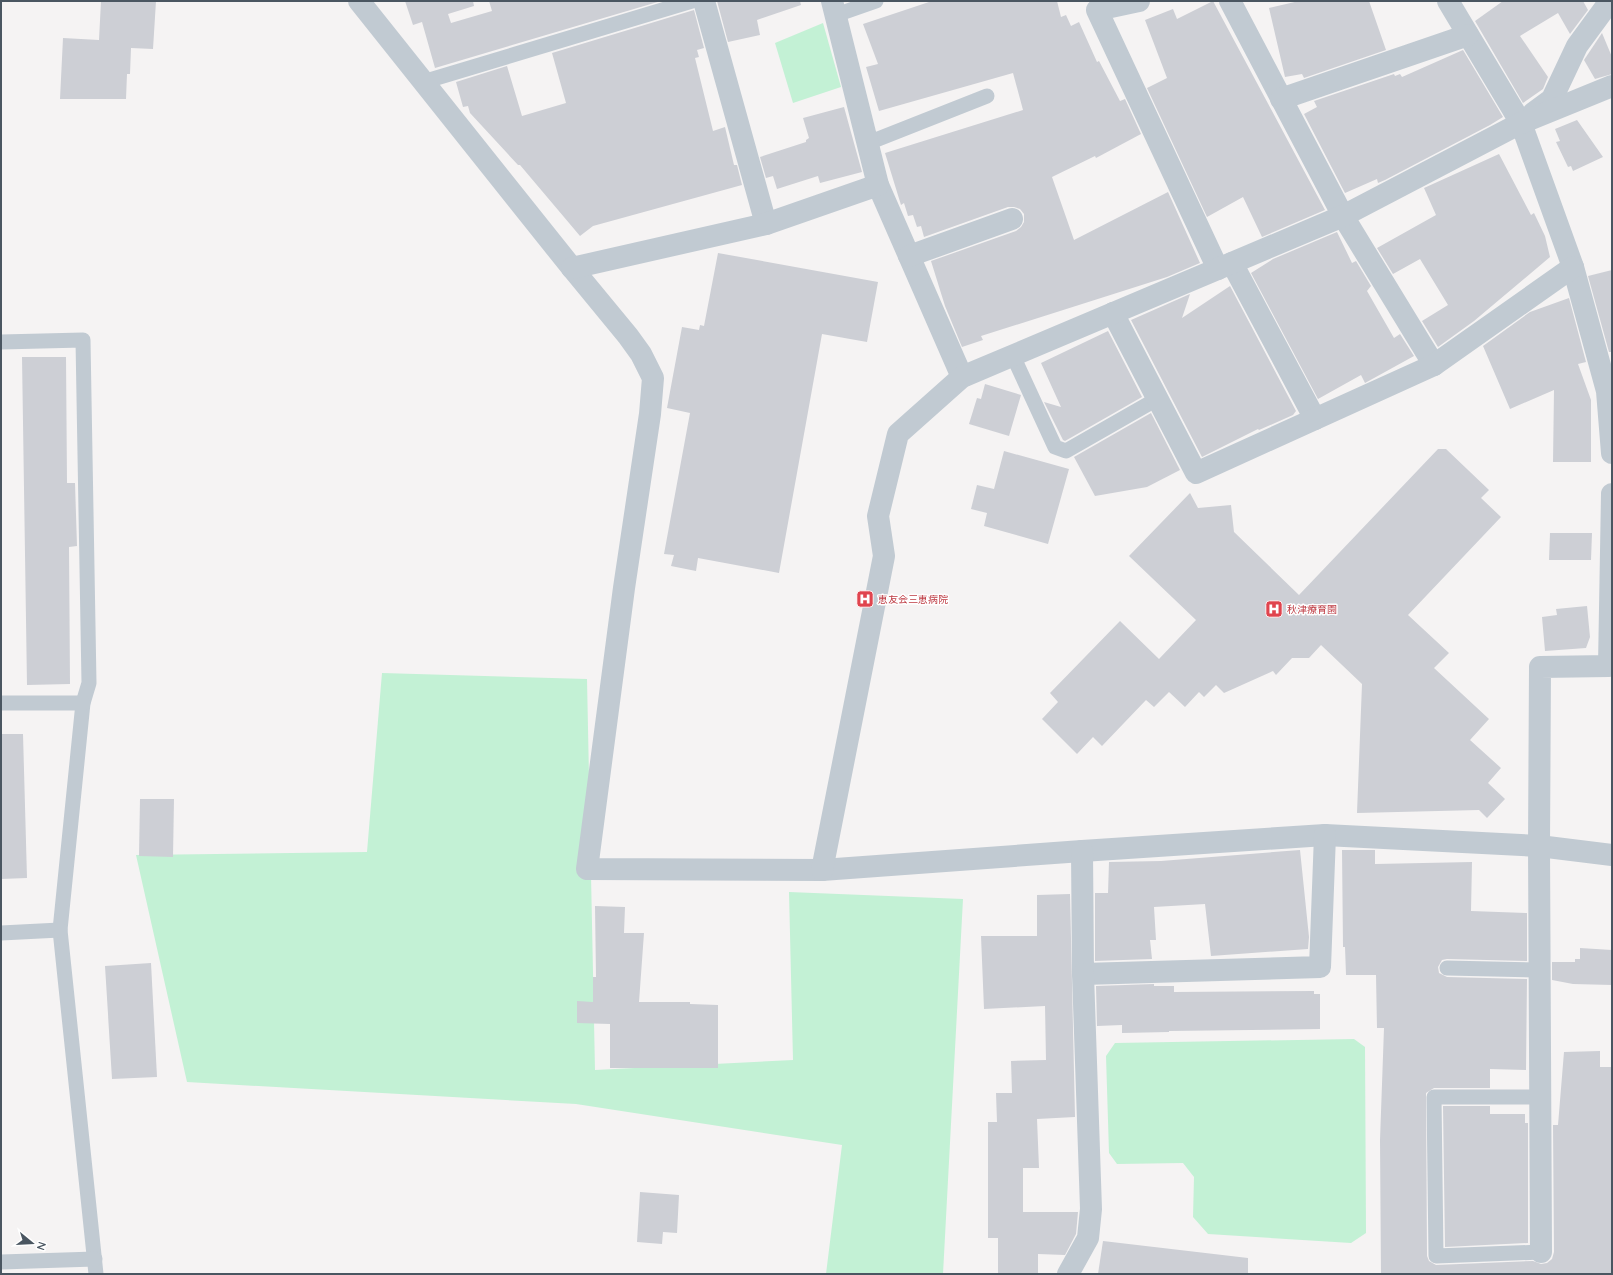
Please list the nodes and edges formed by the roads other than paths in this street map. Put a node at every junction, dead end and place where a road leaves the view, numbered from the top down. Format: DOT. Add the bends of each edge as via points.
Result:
graph roads {
  1 [pos="359,1"];
  2 [pos="692,1"];
  3 [pos="704,1"];
  4 [pos="876,1"];
  5 [pos="1139,1"];
  6 [pos="1448,1"];
  7 [pos="1610,1"];
  8 [pos="1233,2"];
  9 [pos="834,8"];
  10 [pos="1468,35"];
  11 [pos="423,82"];
  12 [pos="1612,86"];
  13 [pos="987,96"];
  14 [pos="1281,99"];
  15 [pos="1521,123"];
  16 [pos="868,143"];
  17 [pos="878,185"];
  18 [pos="1343,216"];
  19 [pos="1012,219"];
  20 [pos="766,224"];
  21 [pos="909,256"];
  22 [pos="1225,266"];
  23 [pos="1573,267"];
  24 [pos="572,268"];
  25 [pos="1113,313"];
  26 [pos="1,342"];
  27 [pos="1013,356"];
  28 [pos="1434,365"];
  29 [pos="962,377"];
  30 [pos="1157,400"];
  31 [pos="1315,419"];
  32 [pos="1612,453"];
  33 [pos="1612,494"];
  34 [pos="1,703"];
  35 [pos="83,703"];
  36 [pos="1325,835"];
  37 [pos="1538,846"];
  38 [pos="1082,851"];
  39 [pos="1612,855"];
  40 [pos="822,870"];
  41 [pos="60,930"];
  42 [pos="1,933"];
  43 [pos="1447,968"];
  44 [pos="1539,970"];
  45 [pos="1083,974"];
  46 [pos="1541,1097"];
  47 [pos="1542,1252"];
  48 [pos="96,1259"];
  49 [pos="1,1262"];
  50 [pos="96,1274"];
  51 [pos="1068,1274"];
  1 -- 11 [label="street"];
  2 -- 11 [label="lane"];
  3 -- 20 [label="street"];
  4 -- 9 [label="lane"];
  5 -- 22 [label="street" via="1097,10"];
  6 -- 10 [label="street"];
  7 -- 15 [label="street" via="1577,46 1552,98"];
  8 -- 14 [label="street"];
  9 -- 16 [label="street"];
  10 -- 14 [label="street"];
  10 -- 15 [label="street"];
  11 -- 24 [label="street"];
  12 -- 15 [label="street"];
  13 -- 16 [label="lane"];
  14 -- 18 [label="street"];
  15 -- 18 [label="street"];
  15 -- 23 [label="street"];
  16 -- 17 [label="street"];
  17 -- 20 [label="street"];
  17 -- 21 [label="street"];
  18 -- 22 [label="street"];
  18 -- 28 [label="street"];
  19 -- 21 [label="street"];
  20 -- 24 [label="street"];
  21 -- 29 [label="street"];
  22 -- 25 [label="street"];
  22 -- 31 [label="street"];
  23 -- 28 [label="street"];
  23 -- 32 [label="street" via="1607,392"];
  24 -- 40 [label="street" via="628,336 653,378 587,869"];
  25 -- 27 [label="street"];
  25 -- 30 [label="street"];
  26 -- 35 [label="lane" via="83,340 89,683"];
  27 -- 29 [label="street"];
  27 -- 30 [label="lane" via="1055,447 1066,451"];
  28 -- 31 [label="street"];
  29 -- 40 [label="street" via="898,434 878,516 884,556"];
  30 -- 31 [label="street" via="1196,473"];
  33 -- 37 [label="street" via="1609,666 1540,667"];
  34 -- 35 [label="lane"];
  35 -- 41 [label="lane"];
  36 -- 37 [label="street"];
  36 -- 38 [label="street"];
  36 -- 45 [label="street" via="1320,967"];
  37 -- 39 [label="street"];
  37 -- 44 [label="street"];
  38 -- 40 [label="street"];
  38 -- 45 [label="street"];
  41 -- 42 [label="lane"];
  41 -- 48 [label="lane"];
  43 -- 44 [label="lane"];
  44 -- 46 [label="street"];
  45 -- 51 [label="street" via="1091,1209 1088,1238"];
  46 -- 47 [label="street"];
  46 -- 47 [label="lane" via="1434,1097 1436,1256"];
  48 -- 49 [label="lane"];
  48 -- 50 [label="lane"];
}
